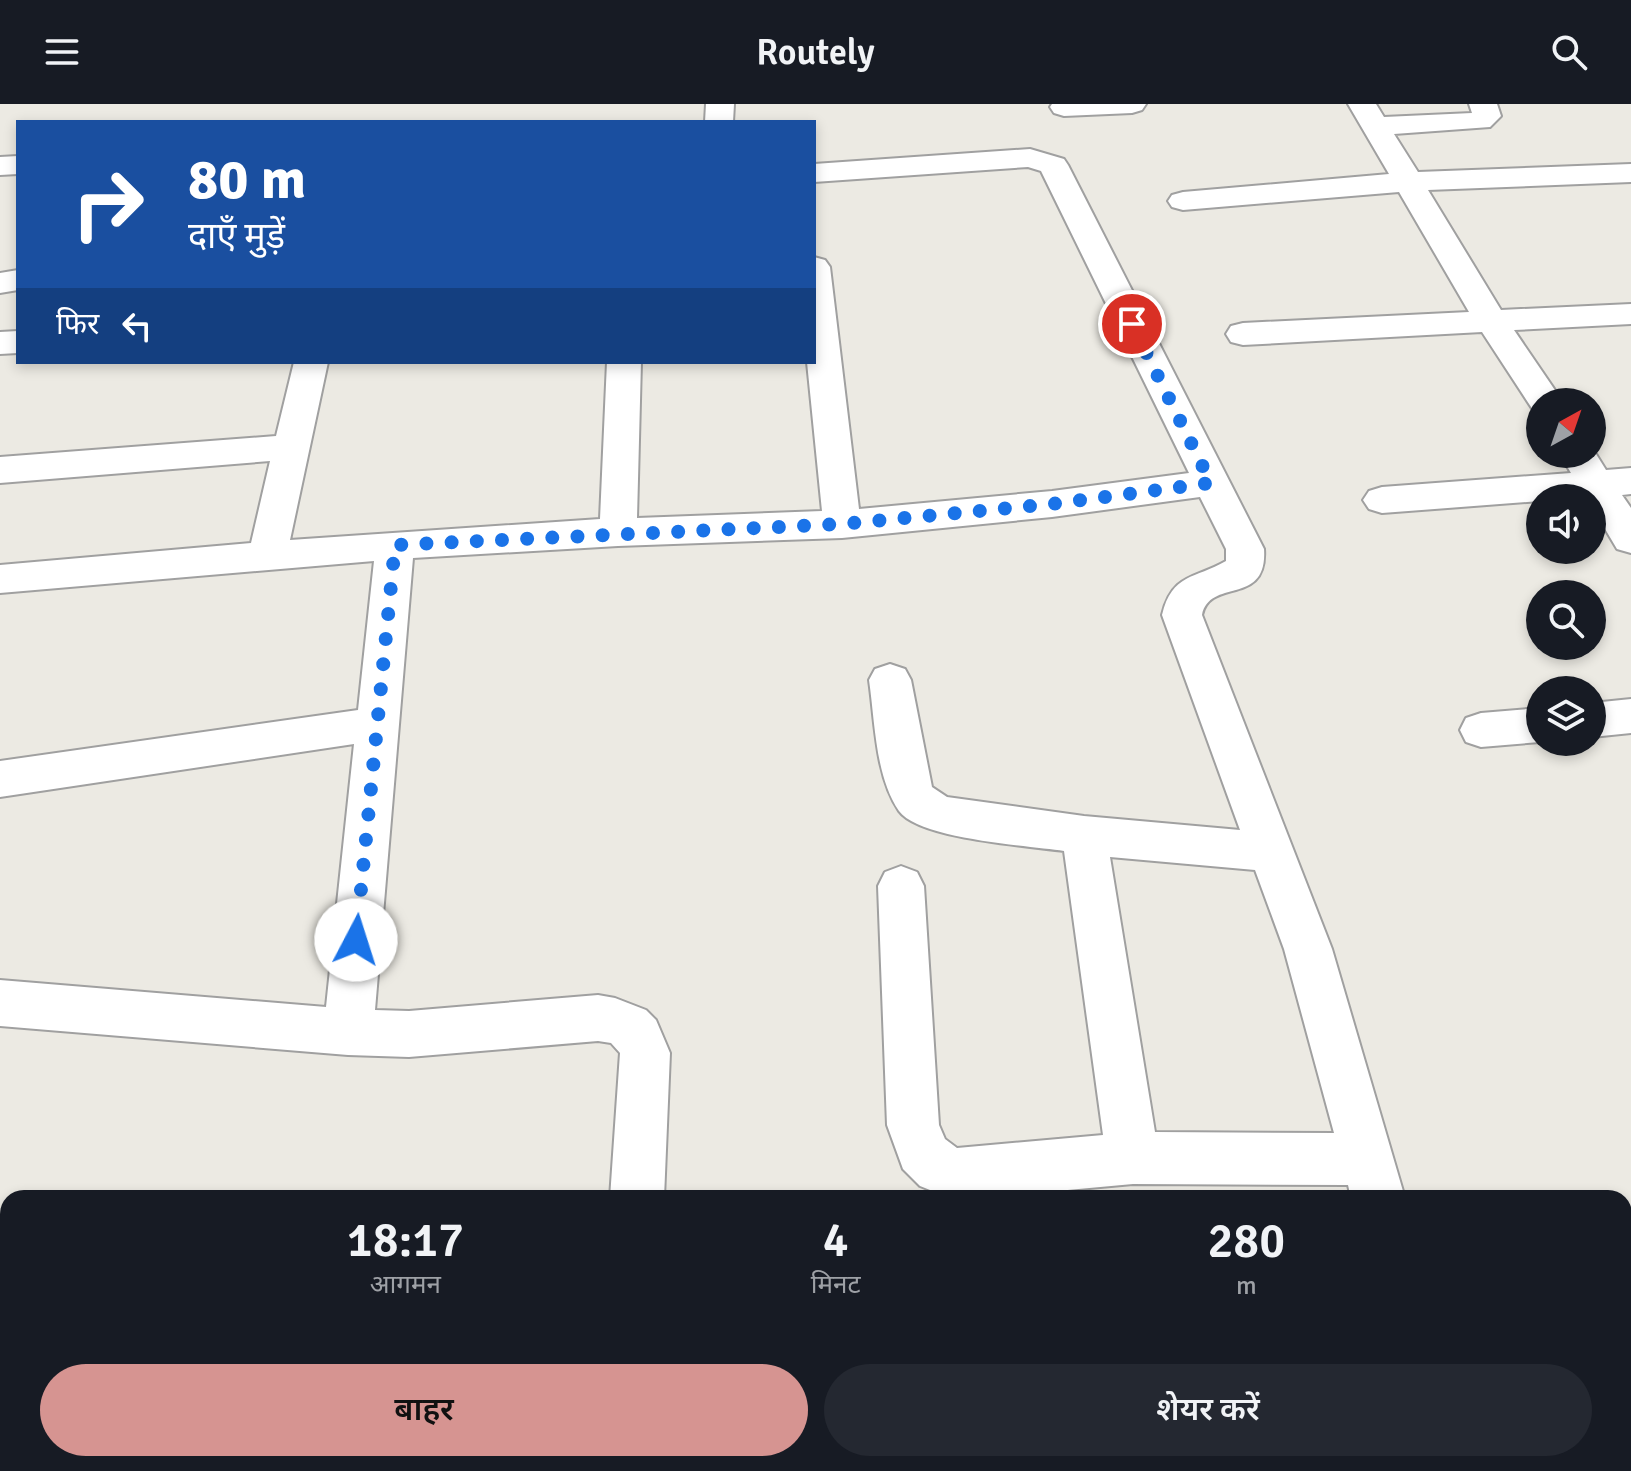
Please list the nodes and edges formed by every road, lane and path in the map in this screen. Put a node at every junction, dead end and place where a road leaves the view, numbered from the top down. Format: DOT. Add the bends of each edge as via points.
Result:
graph roads {
  1 [pos="1132,104"];
  2 [pos="1483,104"];
  3 [pos="1064,107"];
  4 [pos="1368,115"];
  5 [pos="816,173"];
  6 [pos="1631,173"];
  7 [pos="1406,182"];
  8 [pos="1183,201"];
  9 [pos="816,285"];
  10 [pos="1631,314"];
  11 [pos="1491,321"];
  12 [pos="1243,334"];
  13 [pos="311,364"];
  14 [pos="624,364"];
  15 [pos="1536,388"];
  16 [pos="291,447"];
  17 [pos="0,470"];
  18 [pos="1602,473"];
  19 [pos="1211,483"];
  20 [pos="1382,500"];
  21 [pos="842,524"];
  22 [pos="618,532"];
  23 [pos="1631,539"];
  24 [pos="395,545"];
  25 [pos="267,557"];
  26 [pos="0,579"];
  27 [pos="890,680"];
  28 [pos="1631,716"];
  29 [pos="1606,719"];
  30 [pos="376,724"];
  31 [pos="1526,726"];
  32 [pos="1481,730"];
  33 [pos="0,779"];
  34 [pos="1084,835"];
  35 [pos="1273,852"];
  36 [pos="901,886"];
  37 [pos="0,1003"];
  38 [pos="348,1032"];
  39 [pos="1133,1158"];
  40 [pos="1373,1178"];
  41 [pos="637,1190"];
  1 -- 3 [label="street"];
  2 -- 4 [label="street" via="1487,116 1480,121"];
  4 -- 7 [label="street"];
  5 -- 19 [label="street" via="1030,158 1053,165"];
  6 -- 7 [label="street"];
  7 -- 8 [label="street"];
  7 -- 11 [label="street"];
  9 -- 21 [label="street"];
  10 -- 11 [label="street"];
  11 -- 12 [label="street"];
  11 -- 15 [label="street"];
  13 -- 16 [label="street"];
  14 -- 22 [label="street"];
  16 -- 17 [label="street"];
  16 -- 25 [label="street"];
  18 -- 20 [label="street"];
  18 -- 23 [label="street"];
  19 -- 21 [label="street"];
  19 -- 35 [label="street" via="1245,549 1246,567 1197,587 1182,615"];
  21 -- 22 [label="street"];
  22 -- 24 [label="street"];
  24 -- 25 [label="street"];
  24 -- 30 [label="street"];
  25 -- 26 [label="street"];
  27 -- 34 [label="street" via="910,785 919,802 947,816"];
  28 -- 29 [label="street"];
  30 -- 33 [label="street"];
  30 -- 38 [label="street"];
  31 -- 32 [label="street"];
  34 -- 35 [label="street"];
  34 -- 39 [label="street"];
  35 -- 40 [label="street" via="1308,949"];
  36 -- 39 [label="street" via="913,1125 926,1161 957,1174"];
  37 -- 38 [label="street"];
  38 -- 41 [label="street" via="409,1034 621,1020 641,1039 645,1053"];
  39 -- 40 [label="street"];
}
